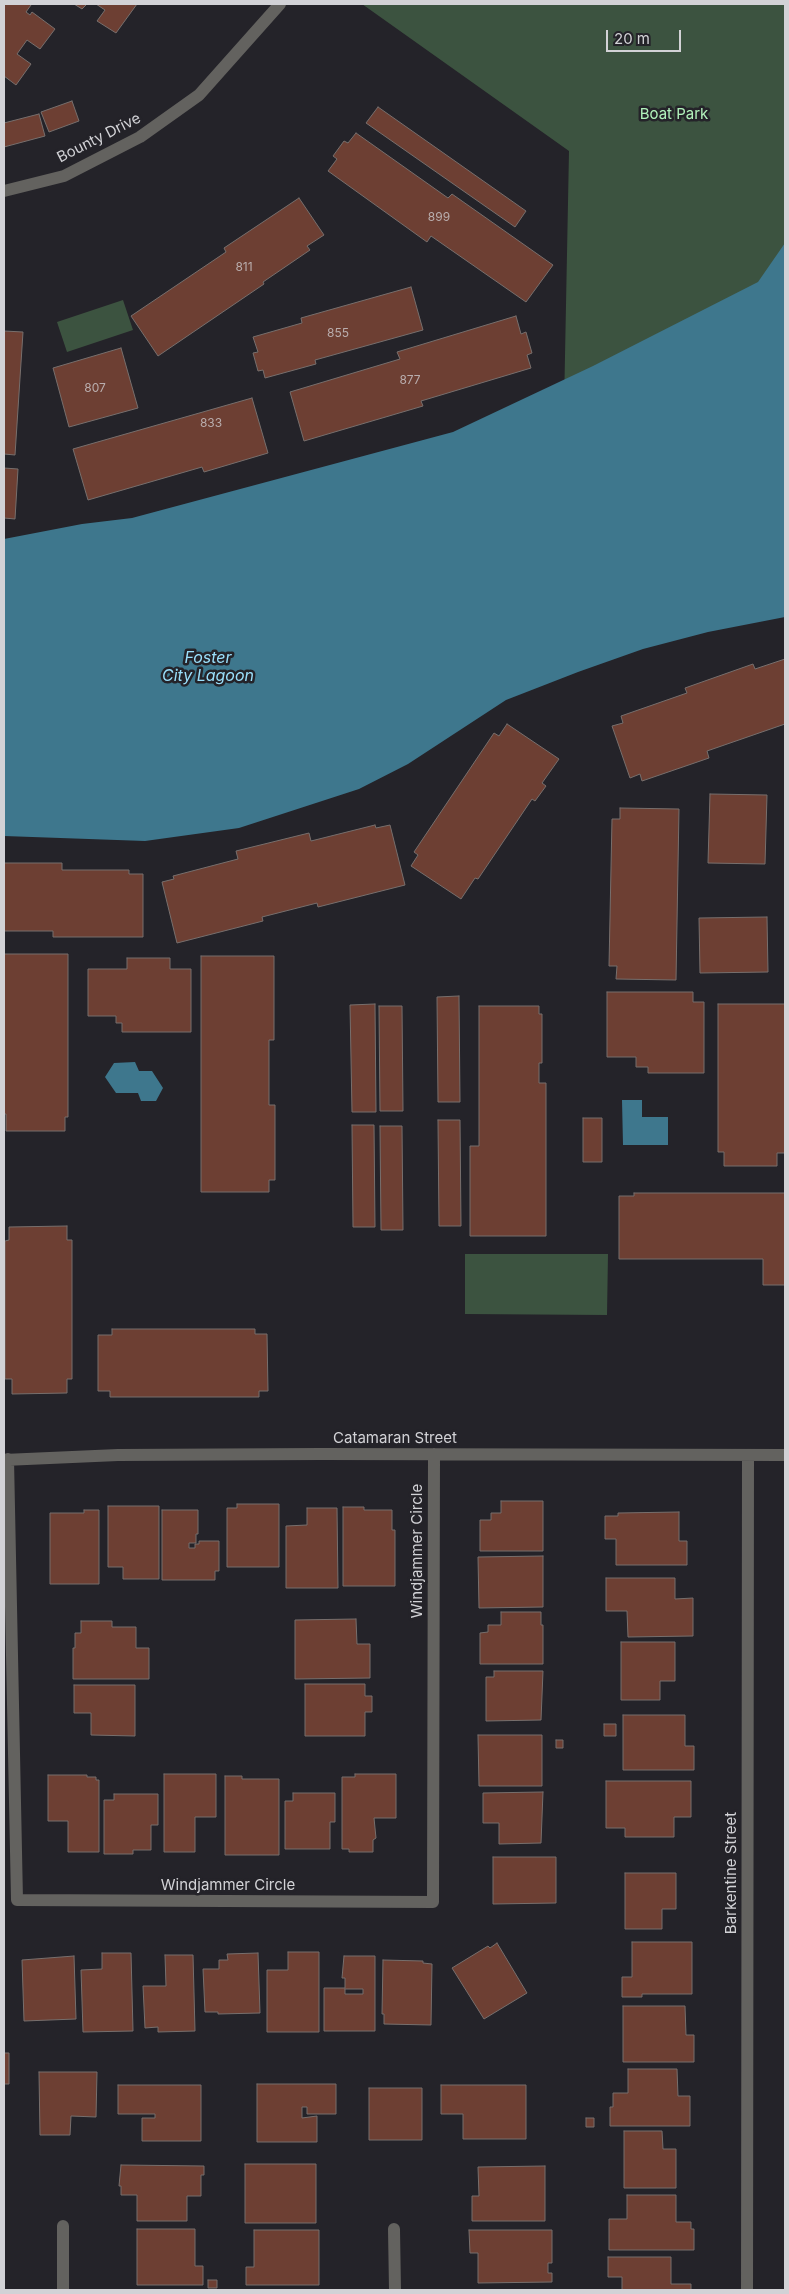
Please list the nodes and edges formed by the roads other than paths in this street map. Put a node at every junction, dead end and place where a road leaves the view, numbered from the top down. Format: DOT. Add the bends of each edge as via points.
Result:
graph roads {
  1 [pos="280,4"];
  2 [pos="4,191"];
  3 [pos="434,1454"];
  4 [pos="748,1455"];
  5 [pos="785,1455"];
  6 [pos="6,1460"];
  7 [pos="62,2226"];
  8 [pos="394,2229"];
  9 [pos="63,2290"];
  10 [pos="395,2290"];
  11 [pos="747,2290"];
  1 -- 2 [label="street, Bounty Drive" via="199,95 140,138 64,176"];
  3 -- 4 [label="street, Catamaran Street"];
  3 -- 6 [label="street, Catamaran Street" via="118,1455"];
  3 -- 6 [label="street, Windjammer Circle" via="433,1902 17,1900"];
  4 -- 5 [label="street, Catamaran Street"];
  4 -- 11 [label="street, Barkentine Street"];
  7 -- 9 [label="street"];
  8 -- 10 [label="street"];
}
